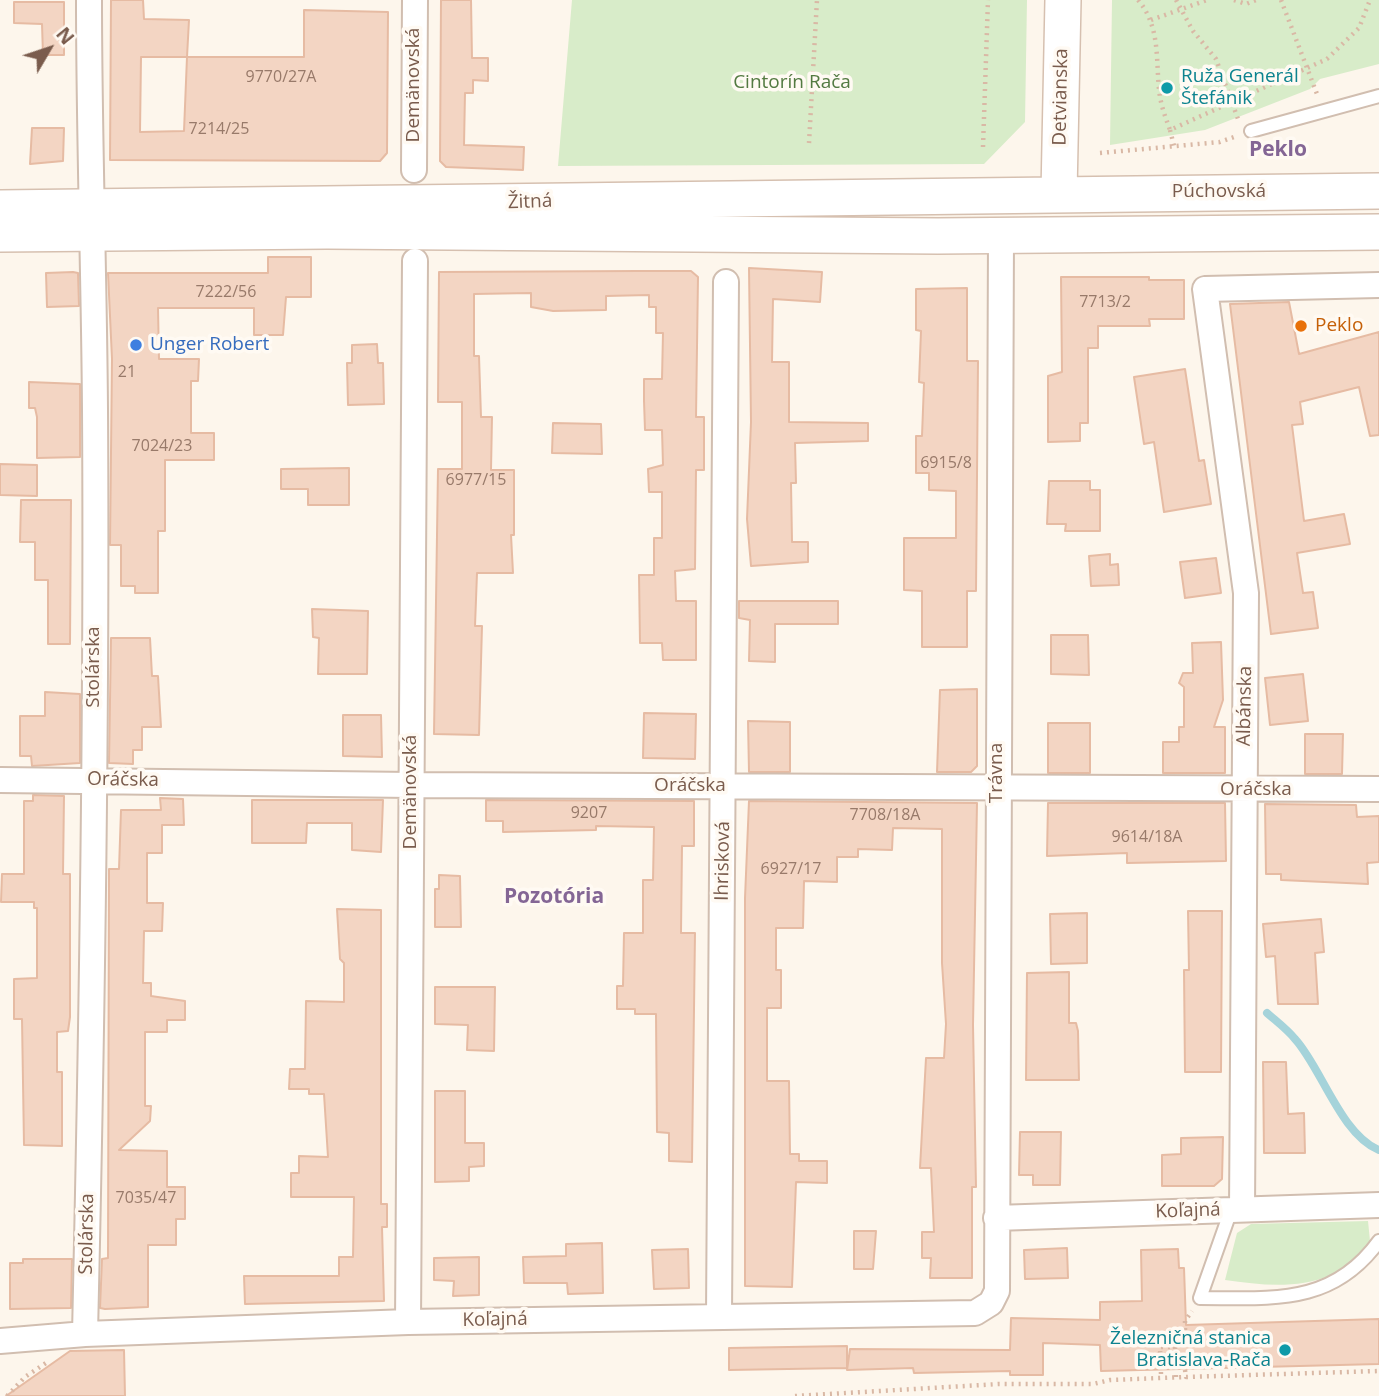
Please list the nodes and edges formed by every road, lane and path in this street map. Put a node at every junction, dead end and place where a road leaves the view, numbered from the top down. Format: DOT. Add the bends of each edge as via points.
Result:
graph roads {
  1 [pos="89,0"];
  2 [pos="415,0"];
  3 [pos="817,0"];
  4 [pos="988,0"];
  5 [pos="1063,0"];
  6 [pos="1138,0"];
  7 [pos="1176,0"];
  8 [pos="1207,0"];
  9 [pos="1234,0"];
  10 [pos="1256,0"];
  11 [pos="1281,0"];
  12 [pos="1370,0"];
  13 [pos="1180,9"];
  14 [pos="1151,20"];
  15 [pos="1307,68"];
  16 [pos="1379,96"];
  17 [pos="1232,101"];
  18 [pos="1324,111"];
  19 [pos="1170,130"];
  20 [pos="1251,131"];
  21 [pos="809,144"];
  22 [pos="1174,146"];
  23 [pos="983,147"];
  24 [pos="1100,153"];
  25 [pos="414,170"];
  26 [pos="1379,191"];
  27 [pos="1059,193"];
  28 [pos="0,208"];
  29 [pos="90,219"];
  30 [pos="1379,232"];
  31 [pos="1108,233"];
  32 [pos="0,234"];
  33 [pos="1001,236"];
  34 [pos="415,261"];
  35 [pos="726,282"];
  36 [pos="1379,285"];
  37 [pos="0,779"];
  38 [pos="93,779"];
  39 [pos="411,786"];
  40 [pos="997,786"];
  41 [pos="723,787"];
  42 [pos="1379,789"];
  43 [pos="1244,791"];
  44 [pos="1379,1205"];
  45 [pos="1237,1210"];
  46 [pos="996,1218"];
  47 [pos="1379,1241"];
  48 [pos="988,1306"];
  49 [pos="719,1315"];
  50 [pos="408,1322"];
  51 [pos="85,1334"];
  52 [pos="0,1341"];
  53 [pos="55,1358"];
  54 [pos="1185,1370"];
  55 [pos="1379,1371"];
  56 [pos="1161,1374"];
  57 [pos="1186,1377"];
  58 [pos="1176,1378"];
  59 [pos="7,1396"];
  60 [pos="795,1396"];
  1 -- 29 [label="street, Stolárska"];
  2 -- 25 [label="street, Demänovská"];
  3 -- 21 [label="path"];
  4 -- 23 [label="path"];
  5 -- 27 [label="main road, Detvianska"];
  6 -- 14 [label="path"];
  7 -- 13 [label="path"];
  8 -- 13 [label="path"];
  9 -- 10 [label="path" via="1246,4"];
  11 -- 15 [label="path"];
  12 -- 15 [label="path" via="1359,28 1343,46"];
  13 -- 14 [label="path"];
  13 -- 17 [label="path" via="1216,60"];
  14 -- 19 [label="path" via="1159,55 1160,99"];
  15 -- 17 [label="path"];
  15 -- 18 [label="path"];
  16 -- 18 [label="lane"];
  17 -- 19 [label="path"];
  18 -- 20 [label="lane"];
  19 -- 22 [label="path"];
  20 -- 22 [label="path" via="1220,142"];
  22 -- 24 [label="path"];
  26 -- 27 [label="main road, Púchovská"];
  27 -- 29 [label="main road, Žitná" via="640,198"];
  27 -- 31 [label="main road"];
  27 -- 33 [label="main road"];
  28 -- 29 [label="main road, Žitná"];
  29 -- 32 [label="main road, Žitná"];
  29 -- 33 [label="main road, Žitná"];
  29 -- 38 [label="street, Stolárska"];
  30 -- 31 [label="main road"];
  31 -- 33 [label="main road"];
  33 -- 40 [label="street, Trávna"];
  34 -- 39 [label="street, Demänovská"];
  35 -- 41 [label="street, Ihrisková"];
  36 -- 43 [label="street, Albánska" via="1205,289 1247,593"];
  37 -- 38 [label="street, Oráčska"];
  38 -- 39 [label="street, Oráčska"];
  38 -- 51 [label="street, Stolárska"];
  39 -- 41 [label="street, Oráčska"];
  39 -- 50 [label="street, Demänovská"];
  40 -- 41 [label="street, Oráčska"];
  40 -- 43 [label="street, Oráčska"];
  40 -- 46 [label="street, Trávna"];
  41 -- 49 [label="street, Ihrisková"];
  42 -- 43 [label="street, Oráčska"];
  43 -- 45 [label="street, Albánska"];
  44 -- 45 [label="street, Koľajná"];
  45 -- 46 [label="street, Koľajná"];
  45 -- 47 [label="lane" via="1200,1298 1287,1298 1335,1284"];
  46 -- 48 [label="street, Trávna" via="997,1291"];
  48 -- 49 [label="street, Koľajná" via="975,1313"];
  49 -- 50 [label="street, Koľajná"];
  50 -- 51 [label="street, Koľajná"];
  51 -- 52 [label="street, Koľajná"];
  53 -- 59 [label="path" via="25,1377"];
  54 -- 57 [label="path"];
  55 -- 57 [label="path"];
  56 -- 58 [label="path" via="1160,1347 1175,1347"];
  57 -- 58 [label="path"];
  58 -- 60 [label="path"];
}
